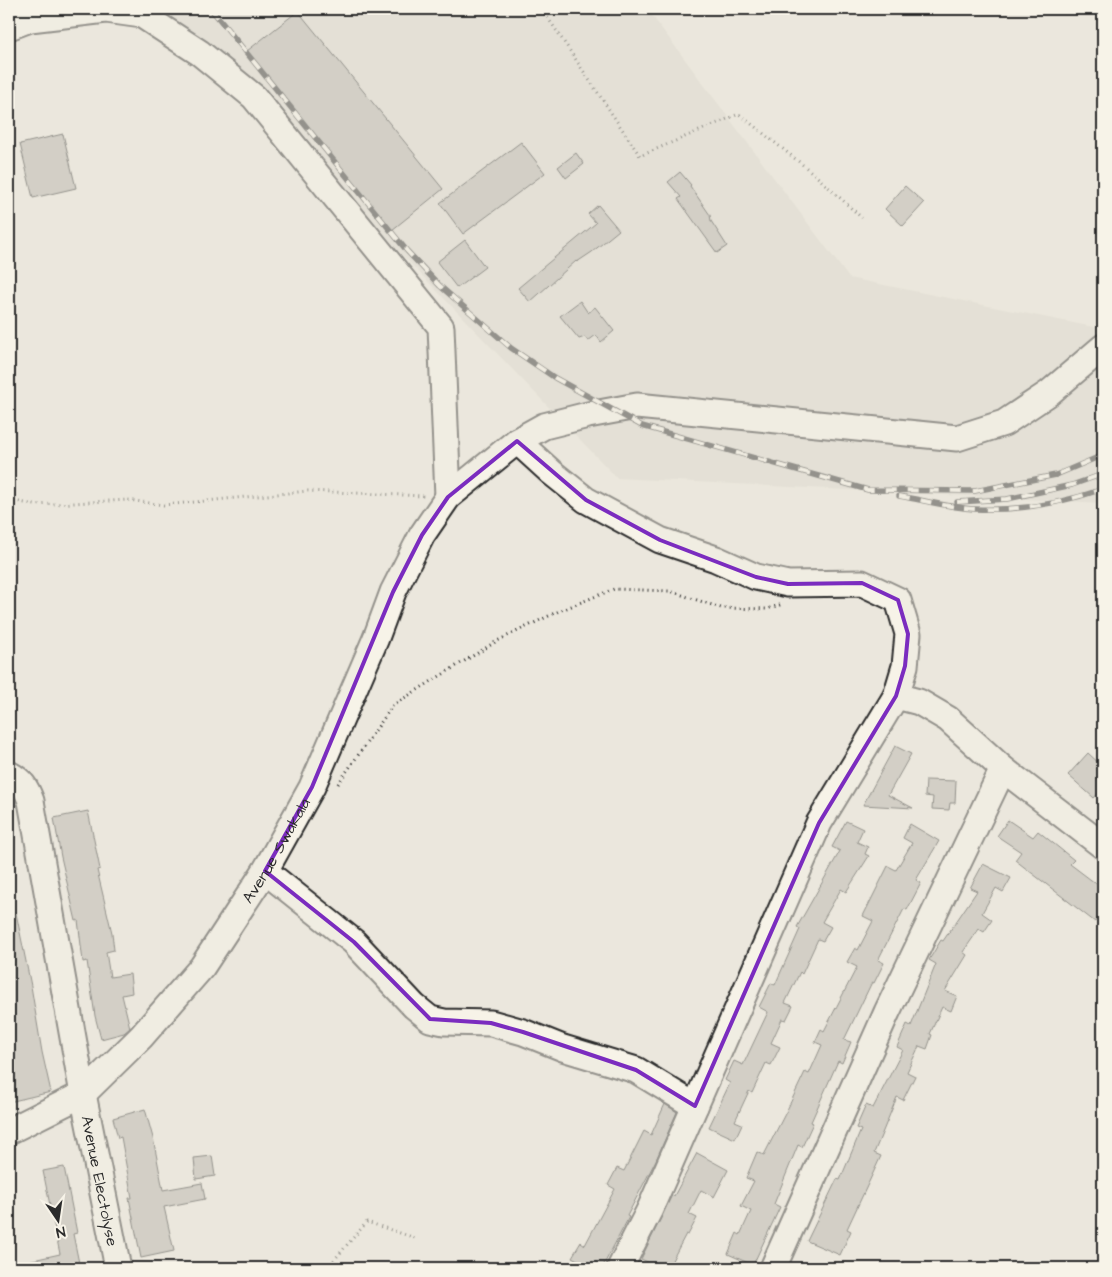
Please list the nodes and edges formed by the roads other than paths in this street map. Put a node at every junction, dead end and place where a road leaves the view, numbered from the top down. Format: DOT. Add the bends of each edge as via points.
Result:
graph roads {
  1 [pos="9,27"];
  2 [pos="1103,347"];
  3 [pos="517,441"];
  4 [pos="448,497"];
  5 [pos="896,696"];
  6 [pos="1002,770"];
  7 [pos="9,774"];
  8 [pos="1103,846"];
  9 [pos="265,871"];
  10 [pos="83,1094"];
  11 [pos="695,1106"];
  12 [pos="9,1131"];
  13 [pos="775,1267"];
  14 [pos="118,1268"];
  15 [pos="620,1268"];
  1 -- 4 [label="street" via="30,19 106,10 142,15 200,53 254,97 441,327"];
  2 -- 3 [label="street, Avenue Swakala" via="1049,393 1004,423 957,438 637,406 544,426"];
  3 -- 4 [label="street, Avenue Swakala"];
  3 -- 5 [label="street" via="586,500 660,540 756,577 788,584 862,583 898,600 908,634 905,666"];
  4 -- 9 [label="street, Avenue Swakala" via="422,535 393,592 312,787"];
  5 -- 6 [label="street" via="919,702 948,719"];
  5 -- 11 [label="street" via="819,823"];
  6 -- 8 [label="street"];
  6 -- 13 [label="street" via="887,1012"];
  7 -- 10 [label="street, Avenue Electolyse" via="27,788 31,801"];
  9 -- 10 [label="street, Avenue Swakala" via="202,966 141,1037"];
  9 -- 11 [label="street" via="354,942 430,1019 491,1023 523,1032 636,1070"];
  10 -- 12 [label="street, Avenue Swakala"];
  10 -- 14 [label="street, Avenue Electolyse"];
  11 -- 15 [label="street"];
}
